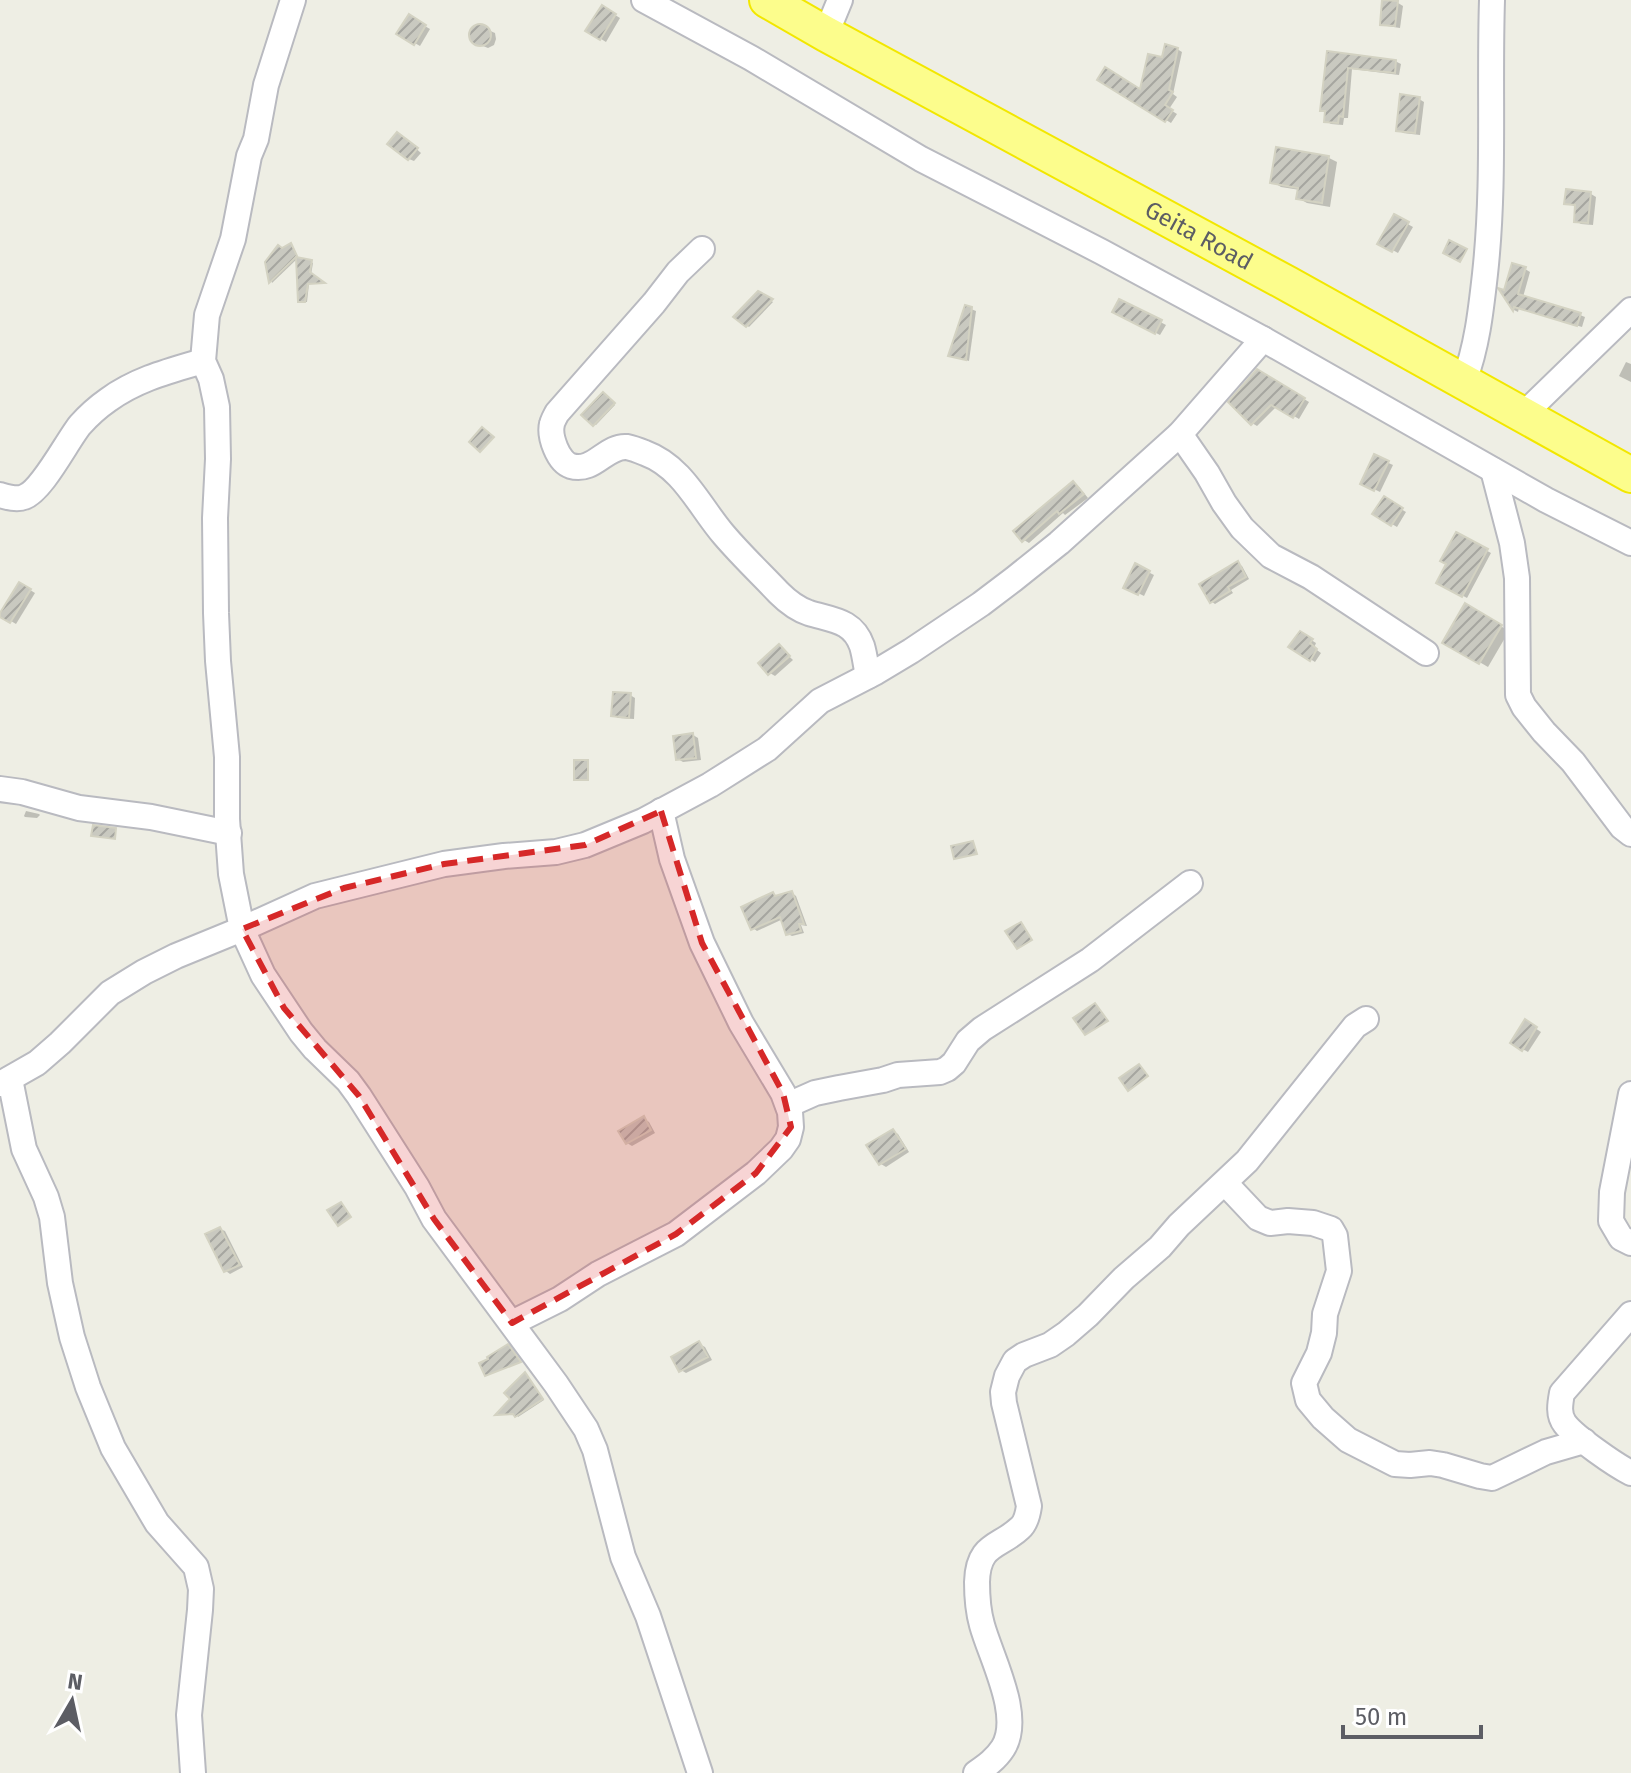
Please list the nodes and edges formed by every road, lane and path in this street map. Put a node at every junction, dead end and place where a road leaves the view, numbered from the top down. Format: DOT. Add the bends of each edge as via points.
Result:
graph roads {
  1 [pos="293,0"];
  2 [pos="644,0"];
  3 [pos="767,0"];
  4 [pos="840,0"];
  5 [pos="1492,0"];
  6 [pos="826,34"];
  7 [pos="702,249"];
  8 [pos="1631,310"];
  9 [pos="1263,339"];
  10 [pos="203,361"];
  11 [pos="1464,381"];
  12 [pos="1523,415"];
  13 [pos="1180,434"];
  14 [pos="1629,468"];
  15 [pos="1493,470"];
  16 [pos="0,495"];
  17 [pos="1631,543"];
  18 [pos="1426,653"];
  19 [pos="868,676"];
  20 [pos="0,789"];
  21 [pos="661,811"];
  22 [pos="229,833"];
  23 [pos="1631,834"];
  24 [pos="1190,883"];
  25 [pos="242,929"];
  26 [pos="1366,1019"];
  27 [pos="5,1082"];
  28 [pos="1631,1094"];
  29 [pos="788,1105"];
  30 [pos="1225,1183"];
  31 [pos="1631,1243"];
  32 [pos="1631,1314"];
  33 [pos="512,1323"];
  34 [pos="1584,1441"];
  35 [pos="1631,1473"];
  36 [pos="193,1773"];
  37 [pos="700,1773"];
  38 [pos="976,1773"];
  1 -- 10 [label="street" via="266,85 233,239 207,315"];
  2 -- 9 [label="street" via="921,159"];
  3 -- 6 [label="highway, Geita Road"];
  4 -- 6 [label="street"];
  5 -- 11 [label="street" via="1488,247 1482,311"];
  6 -- 11 [label="highway, Geita Road"];
  7 -- 19 [label="street" via="557,413 552,434 557,450 571,466 589,466 627,447 671,469 725,536 793,606 847,624 862,647"];
  8 -- 12 [label="street"];
  9 -- 13 [label="street"];
  9 -- 15 [label="street"];
  10 -- 16 [label="street" via="120,391 81,424 37,487 24,497"];
  10 -- 22 [label="street" via="217,407 216,600"];
  11 -- 12 [label="highway, Geita Road"];
  12 -- 14 [label="highway, Geita Road"];
  13 -- 18 [label="street" via="1242,528 1271,556"];
  13 -- 19 [label="street" via="1014,579"];
  15 -- 17 [label="street"];
  15 -- 23 [label="street" via="1517,578 1518,695"];
  19 -- 21 [label="street" via="820,701 767,749"];
  20 -- 22 [label="street"];
  21 -- 25 [label="street" via="585,845 444,864 344,888"];
  21 -- 29 [label="street" via="702,943"];
  22 -- 25 [label="street"];
  24 -- 29 [label="street" via="1090,960 982,1029 947,1069 815,1093"];
  25 -- 27 [label="street" via="176,956 110,993 37,1063"];
  25 -- 33 [label="street" via="284,1008 359,1096 434,1219"];
  26 -- 30 [label="street"];
  27 -- 36 [label="street" via="24,1149 52,1217 60,1283 88,1387 113,1448 157,1523 196,1567 201,1589 189,1715"];
  28 -- 31 [label="street" via="1611,1221 1621,1238"];
  29 -- 33 [label="street" via="788,1139 727,1197 676,1234"];
  30 -- 34 [label="street" via="1258,1218 1313,1223 1335,1236 1339,1271 1319,1353 1304,1383 1308,1400 1348,1440 1395,1464 1430,1463 1492,1478"];
  30 -- 38 [label="street" via="1088,1315 1050,1345 1015,1361 1007,1376 1004,1403 1029,1506 1022,1527 988,1550 977,1580 982,1626 1009,1714 1004,1746"];
  32 -- 34 [label="street" via="1562,1393 1563,1423"];
  33 -- 37 [label="street" via="564,1395 595,1450 623,1557"];
  34 -- 35 [label="street"];
}
